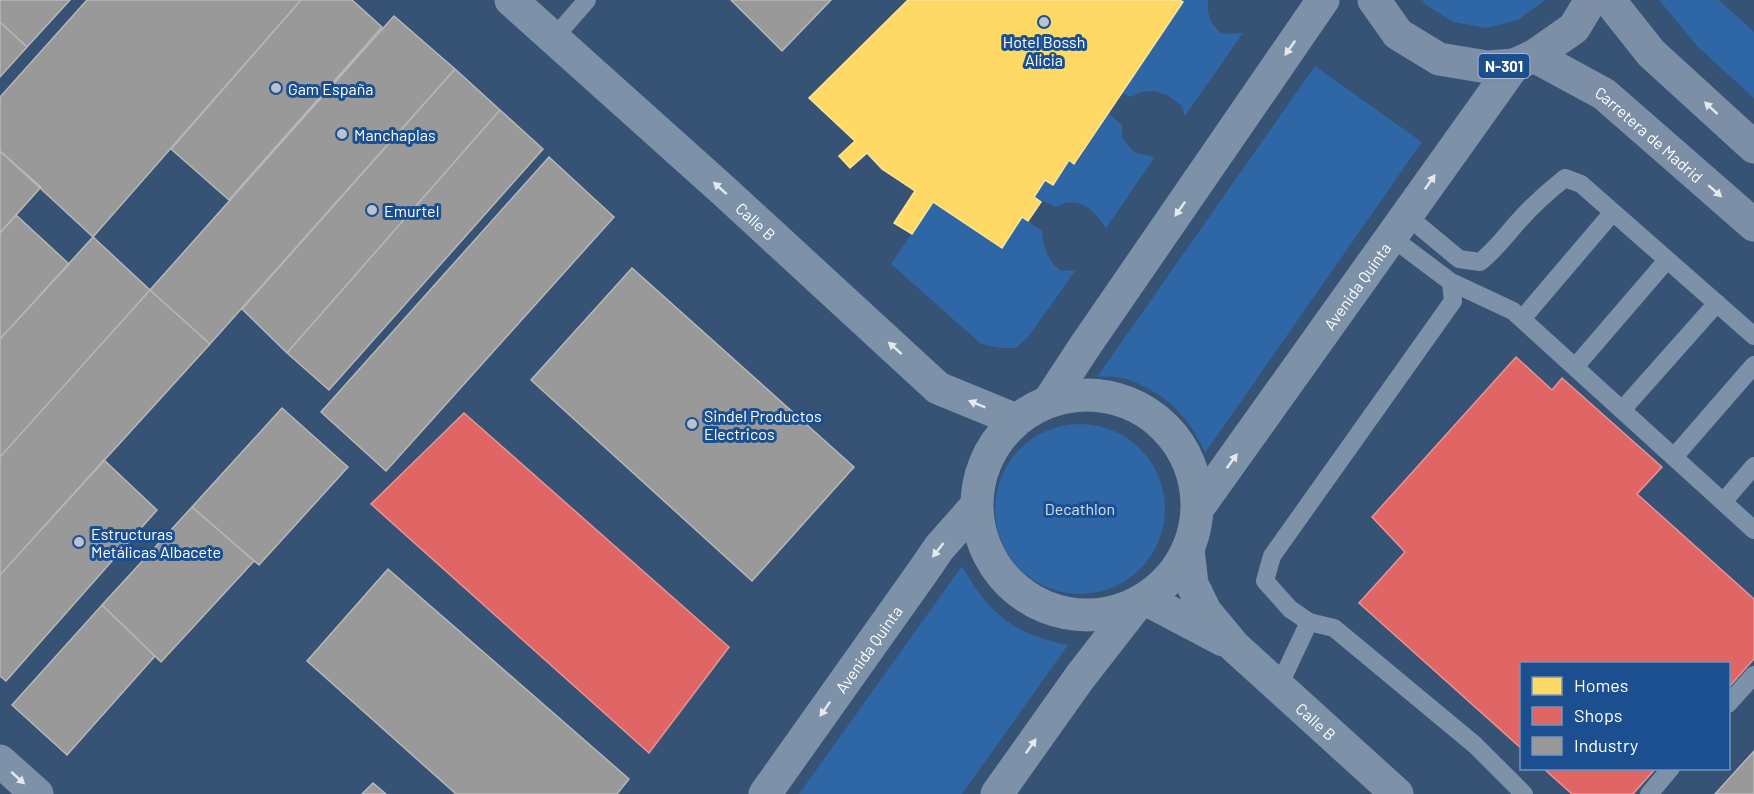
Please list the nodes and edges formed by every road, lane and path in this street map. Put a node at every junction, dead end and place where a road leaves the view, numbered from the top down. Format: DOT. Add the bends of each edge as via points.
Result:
graph roads {
  1 [pos="511,0"];
  2 [pos="587,0"];
  3 [pos="1323,0"];
  4 [pos="1374,0"];
  5 [pos="1591,0"];
  6 [pos="1609,0"];
  7 [pos="553,39"];
  8 [pos="1524,60"];
  9 [pos="1754,147"];
  10 [pos="1613,212"];
  11 [pos="1754,225"];
  12 [pos="1399,226"];
  13 [pos="1667,260"];
  14 [pos="1450,282"];
  15 [pos="1717,303"];
  16 [pos="1522,319"];
  17 [pos="1754,336"];
  18 [pos="1754,365"];
  19 [pos="1575,367"];
  20 [pos="1049,401"];
  21 [pos="1622,410"];
  22 [pos="1016,420"];
  23 [pos="1674,457"];
  24 [pos="1754,466"];
  25 [pos="1723,502"];
  26 [pos="976,506"];
  27 [pos="1198,508"];
  28 [pos="1754,530"];
  29 [pos="1188,549"];
  30 [pos="1141,602"];
  31 [pos="1309,622"];
  32 [pos="1235,647"];
  33 [pos="1754,675"];
  34 [pos="1279,686"];
  35 [pos="1730,702"];
  36 [pos="0,761"];
  37 [pos="1669,770"];
  38 [pos="37,794"];
  39 [pos="765,794"];
  40 [pos="997,794"];
  41 [pos="1397,794"];
  42 [pos="1524,794"];
  43 [pos="1648,794"];
  1 -- 7 [label="street, Calle B"];
  2 -- 7 [label="lane"];
  3 -- 20 [label="street, one-way"];
  4 -- 8 [label="main road, N-301" via="1398,34 1439,59 1487,67"];
  5 -- 8 [label="main road, N-301" via="1574,28"];
  9 -- 6 [label="main road, one-way" via="1651,53"];
  22 -- 7 [label="street, Calle B, one-way" via="939,388"];
  8 -- 11 [label="main road, Carretera de Madrid, one-way" via="1604,94"];
  12 -- 8 [label="street, Avenida Quinta, one-way"];
  10 -- 12 [label="lane" via="1581,184 1565,178 1480,262 1459,259"];
  10 -- 13 [label="lane"];
  10 -- 16 [label="lane"];
  12 -- 14 [label="lane"];
  27 -- 12 [label="street, Avenida Quinta, one-way"];
  13 -- 15 [label="lane"];
  13 -- 19 [label="lane"];
  14 -- 16 [label="lane" via="1513,310"];
  14 -- 31 [label="lane" via="1453,301 1272,556 1265,581 1290,609"];
  15 -- 17 [label="lane"];
  15 -- 21 [label="lane"];
  16 -- 19 [label="lane"];
  18 -- 23 [label="lane"];
  19 -- 21 [label="lane"];
  20 -- 22 [label="street"];
  20 -- 27 [label="street" via="1091,395 1133,405 1168,430 1190,466"];
  21 -- 23 [label="lane"];
  22 -- 26 [label="street" via="994,444 980,473"];
  23 -- 25 [label="lane"];
  24 -- 25 [label="lane"];
  25 -- 28 [label="lane"];
  26 -- 30 [label="street" via="982,543 1001,575 1028,599 1063,614 1100,615"];
  26 -- 39 [label="street, Avenida Quinta, one-way" via="939,548"];
  27 -- 29 [label="street"];
  29 -- 30 [label="street" via="1176,572"];
  29 -- 32 [label="street, Calle B" via="1192,584 1205,611"];
  30 -- 32 [label="street, Calle B"];
  40 -- 30 [label="street, one-way" via="1080,677"];
  31 -- 34 [label="lane"];
  31 -- 42 [label="lane" via="1334,628 1475,745"];
  32 -- 34 [label="street, Calle B"];
  33 -- 35 [label="lane"];
  34 -- 41 [label="street, Calle B"];
  36 -- 38 [label="street, one-way"];
  37 -- 43 [label="lane"];
}
